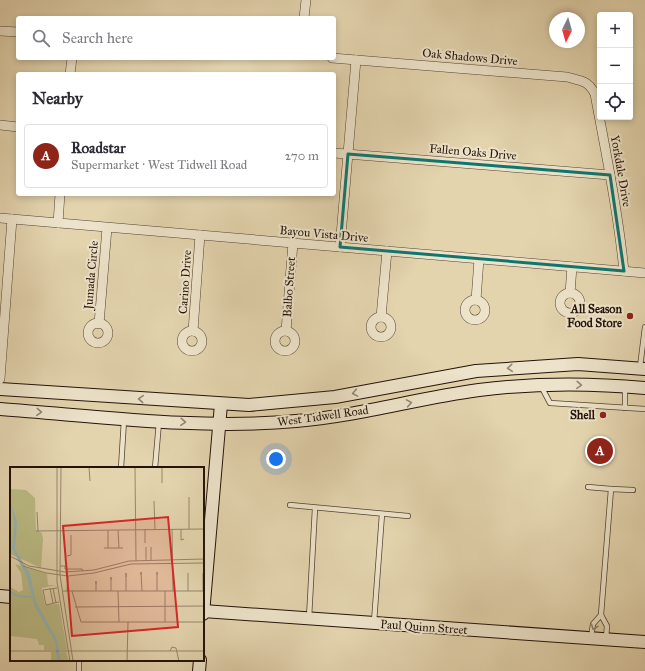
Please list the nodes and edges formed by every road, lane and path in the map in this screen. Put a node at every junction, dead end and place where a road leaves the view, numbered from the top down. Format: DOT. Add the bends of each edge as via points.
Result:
graph roads {
  1 [pos="306,0"];
  2 [pos="304,16"];
  3 [pos="0,31"];
  4 [pos="16,32"];
  5 [pos="336,58"];
  6 [pos="72,60"];
  7 [pos="356,60"];
  8 [pos="70,72"];
  9 [pos="596,98"];
  10 [pos="0,125"];
  11 [pos="16,127"];
  12 [pos="336,153"];
  13 [pos="348,154"];
  14 [pos="610,175"];
  15 [pos="60,196"];
  16 [pos="0,218"];
  17 [pos="12,220"];
  18 [pos="58,223"];
  19 [pos="107,228"];
  20 [pos="200,235"];
  21 [pos="293,243"];
  22 [pos="340,247"];
  23 [pos="386,251"];
  24 [pos="479,259"];
  25 [pos="572,267"];
  26 [pos="624,271"];
  27 [pos="645,273"];
  28 [pos="570,293"];
  29 [pos="476,300"];
  30 [pos="381,317"];
  31 [pos="99,324"];
  32 [pos="645,327"];
  33 [pos="193,331"];
  34 [pos="286,331"];
  35 [pos="644,345"];
  36 [pos="549,365"];
  37 [pos="643,369"];
  38 [pos="0,379"];
  39 [pos="545,384"];
  40 [pos="625,386"];
  41 [pos="645,388"];
  42 [pos="0,389"];
  43 [pos="382,389"];
  44 [pos="221,404"];
  45 [pos="385,407"];
  46 [pos="625,408"];
  47 [pos="0,409"];
  48 [pos="645,409"];
  49 [pos="125,418"];
  50 [pos="159,420"];
  51 [pos="220,424"];
  52 [pos="121,467"];
  53 [pos="155,467"];
  54 [pos="588,487"];
  55 [pos="611,489"];
  56 [pos="633,490"];
  57 [pos="290,506"];
  58 [pos="315,508"];
  59 [pos="382,514"];
  60 [pos="408,516"];
  61 [pos="0,596"];
  62 [pos="10,597"];
  63 [pos="204,601"];
  64 [pos="204,612"];
  65 [pos="601,615"];
  66 [pos="309,619"];
  67 [pos="374,623"];
  68 [pos="591,639"];
  69 [pos="606,640"];
  70 [pos="645,642"];
  71 [pos="78,661"];
  72 [pos="200,661"];
  73 [pos="79,671"];
  74 [pos="199,671"];
  1 -- 2 [label="street"];
  3 -- 4 [label="street"];
  5 -- 7 [label="street, Oak Shadows Drive"];
  6 -- 8 [label="street"];
  7 -- 9 [label="street, Oak Shadows Drive" via="567,77 590,85"];
  7 -- 13 [label="street"];
  9 -- 14 [label="street, Yorkdale Drive"];
  10 -- 11 [label="street"];
  12 -- 13 [label="street, Fallen Oaks Drive"];
  13 -- 14 [label="street, Fallen Oaks Drive"];
  13 -- 22 [label="street"];
  14 -- 26 [label="street, Yorkdale Drive" via="620,229"];
  15 -- 18 [label="street"];
  16 -- 17 [label="street, Bayou Vista Drive"];
  17 -- 18 [label="street, Bayou Vista Drive"];
  17 -- 38 [label="street"];
  18 -- 19 [label="street, Bayou Vista Drive"];
  19 -- 20 [label="street, Bayou Vista Drive"];
  19 -- 31 [label="street, Jumada Circle"];
  20 -- 21 [label="street, Bayou Vista Drive"];
  20 -- 33 [label="street, Carino Drive"];
  21 -- 22 [label="street, Bayou Vista Drive"];
  21 -- 34 [label="street, Balbo Street"];
  22 -- 23 [label="street, Bayou Vista Drive"];
  23 -- 24 [label="street, Bayou Vista Drive"];
  23 -- 30 [label="street"];
  24 -- 25 [label="street, Bayou Vista Drive"];
  24 -- 29 [label="street"];
  25 -- 26 [label="street, Bayou Vista Drive"];
  25 -- 28 [label="street"];
  26 -- 27 [label="street, Bayou Vista Drive"];
  32 -- 35 [label="lane"];
  35 -- 37 [label="lane"];
  36 -- 37 [label="main road, West Tidwell Road" via="578,364"];
  36 -- 39 [label="main road"];
  36 -- 43 [label="main road, West Tidwell Road, one-way" via="476,371"];
  39 -- 40 [label="main road, West Tidwell Road, one-way"];
  45 -- 39 [label="main road, West Tidwell Road, one-way" via="478,390"];
  39 -- 46 [label="lane" via="550,403"];
  40 -- 41 [label="main road, West Tidwell Road"];
  40 -- 46 [label="lane"];
  44 -- 42 [label="main road, West Tidwell Road, one-way"];
  43 -- 44 [label="main road, West Tidwell Road, one-way" via="294,402"];
  43 -- 45 [label="main road"];
  44 -- 51 [label="main road"];
  45 -- 51 [label="main road, West Tidwell Road" via="327,418"];
  46 -- 48 [label="lane"];
  47 -- 49 [label="main road, West Tidwell Road, one-way"];
  49 -- 50 [label="main road, West Tidwell Road"];
  49 -- 52 [label="lane"];
  50 -- 51 [label="main road, West Tidwell Road, one-way"];
  50 -- 53 [label="lane"];
  51 -- 63 [label="main road"];
  54 -- 55 [label="lane"];
  55 -- 56 [label="lane"];
  55 -- 65 [label="lane"];
  57 -- 58 [label="lane"];
  58 -- 59 [label="lane"];
  58 -- 66 [label="lane"];
  59 -- 60 [label="lane"];
  59 -- 67 [label="lane"];
  61 -- 62 [label="main road"];
  64 -- 66 [label="main road, Paul Quinn Street"];
  65 -- 68 [label="lane, one-way" via="594,624"];
  65 -- 69 [label="lane" via="607,626"];
  66 -- 67 [label="main road, Paul Quinn Street"];
  67 -- 68 [label="main road, Paul Quinn Street"];
  68 -- 69 [label="main road, Paul Quinn Street"];
  69 -- 70 [label="main road, Paul Quinn Street"];
  71 -- 73 [label="lane"];
  72 -- 74 [label="main road"];
}
